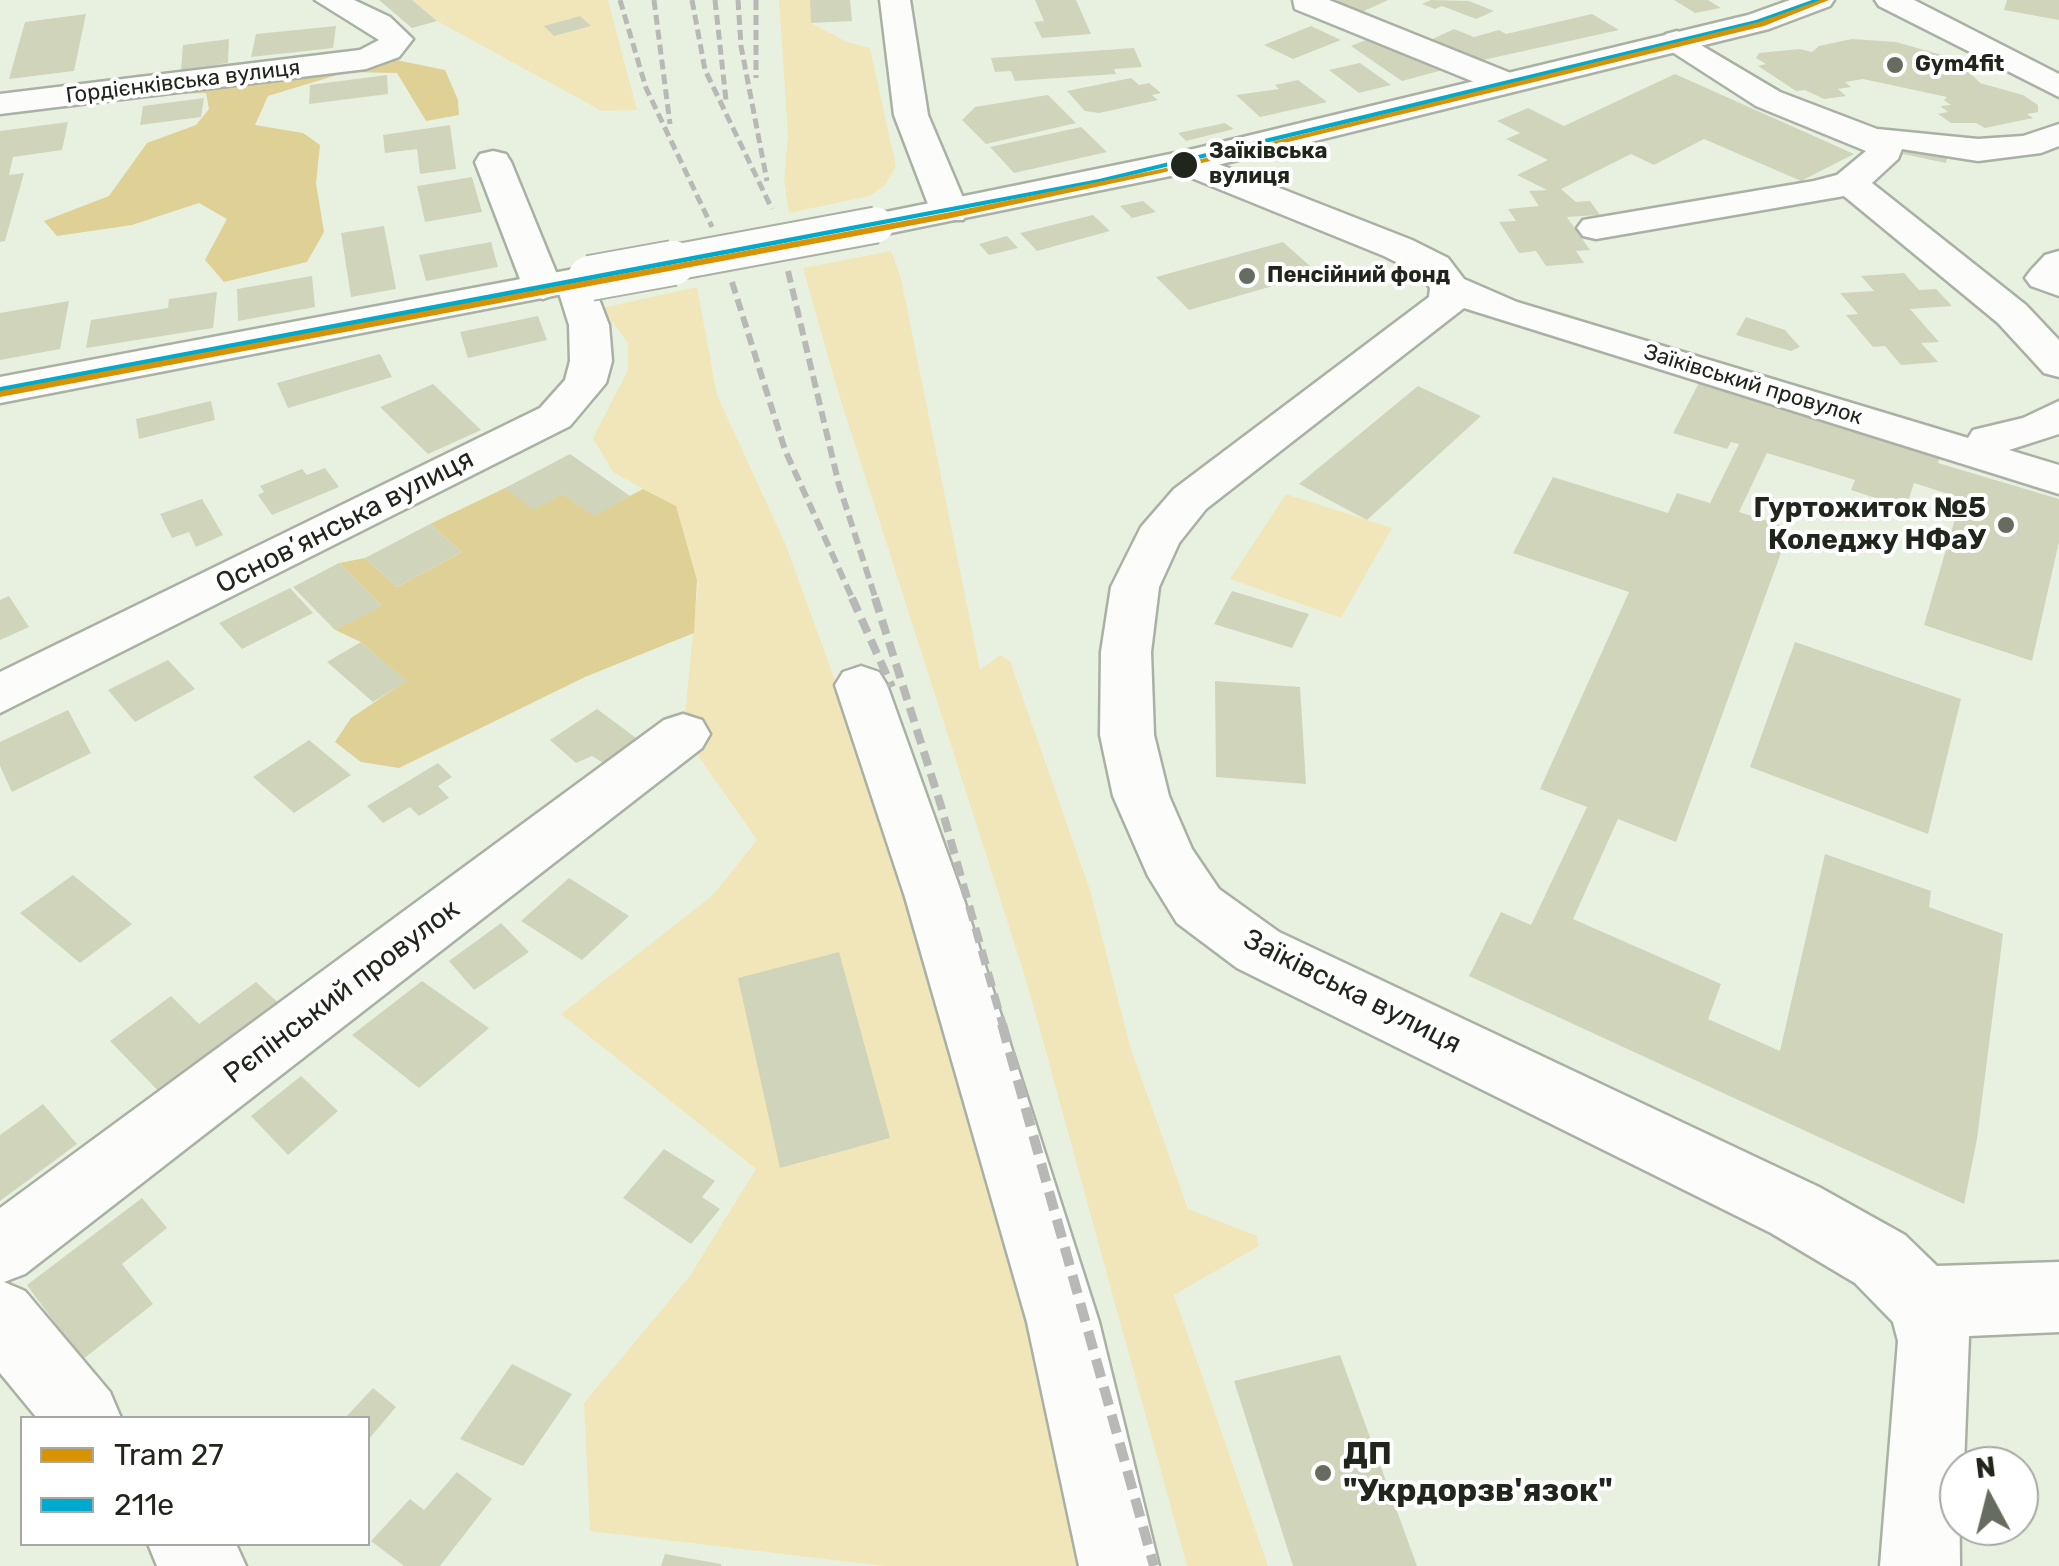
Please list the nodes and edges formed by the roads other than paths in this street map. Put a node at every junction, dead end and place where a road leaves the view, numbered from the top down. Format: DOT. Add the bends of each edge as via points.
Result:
graph roads {
  1 [pos="330,0"];
  2 [pos="895,0"];
  3 [pos="1314,0"];
  4 [pos="1819,0"];
  5 [pos="1890,0"];
  6 [pos="1914,0"];
  7 [pos="1974,13"];
  8 [pos="1678,41"];
  9 [pos="1506,83"];
  10 [pos="2059,87"];
  11 [pos="0,104"];
  12 [pos="2059,134"];
  13 [pos="1873,139"];
  14 [pos="493,162"];
  15 [pos="1185,162"];
  16 [pos="1850,183"];
  17 [pos="950,212"];
  18 [pos="1596,228"];
  19 [pos="2059,263"];
  20 [pos="570,282"];
  21 [pos="2059,284"];
  22 [pos="1450,288"];
  23 [pos="2059,364"];
  24 [pos="0,390"];
  25 [pos="2059,414"];
  26 [pos="1986,456"];
  27 [pos="2059,480"];
  28 [pos="861,686"];
  29 [pos="0,694"];
  30 [pos="684,734"];
  31 [pos="0,1250"];
  32 [pos="2059,1297"];
  33 [pos="1923,1302"];
  34 [pos="0,1316"];
  35 [pos="82,1416"];
  36 [pos="189,1546"];
  37 [pos="206,1566"];
  38 [pos="1119,1566"];
  39 [pos="1920,1566"];
  1 -- 11 [label="street, Гордієнківська вулиця" via="398,39 366,59"];
  2 -- 17 [label="street" via="911,115"];
  3 -- 9 [label="street" via="1306,3"];
  4 -- 8 [label="street"];
  5 -- 10 [label="street"];
  6 -- 7 [label="street"];
  8 -- 9 [label="street"];
  8 -- 13 [label="street" via="1768,99"];
  9 -- 15 [label="street"];
  12 -- 13 [label="street" via="2029,146 1978,150"];
  13 -- 16 [label="street" via="1886,152"];
  14 -- 20 [label="street, Основ’янська вулиця"];
  15 -- 17 [label="street"];
  15 -- 22 [label="street" via="1398,248 1434,266"];
  16 -- 18 [label="street"];
  16 -- 23 [label="street" via="2012,314"];
  17 -- 20 [label="street, bridge"];
  19 -- 21 [label="street" via="2045,278"];
  20 -- 24 [label="street"];
  20 -- 29 [label="street, Основ’янська вулиця" via="589,325 591,361 585,383 555,417"];
  22 -- 26 [label="street, Заїківський провулок" via="1503,311"];
  22 -- 33 [label="street, Заїківська вулиця" via="1449,301 1190,499 1158,538 1135,587 1126,652 1127,735 1168,860 1198,906 1258,950 1795,1210 1880,1260"];
  25 -- 26 [label="street" via="2038,428 1989,440"];
  26 -- 27 [label="street, Заїківський провулок"];
  28 -- 38 [label="street" via="934,897 1063,1322"];
  30 -- 31 [label="street, Рєпінський провулок"];
  32 -- 33 [label="street"];
  33 -- 39 [label="street" via="1934,1341"];
  34 -- 35 [label="street"];
  36 -- 37 [label="street"];
}
